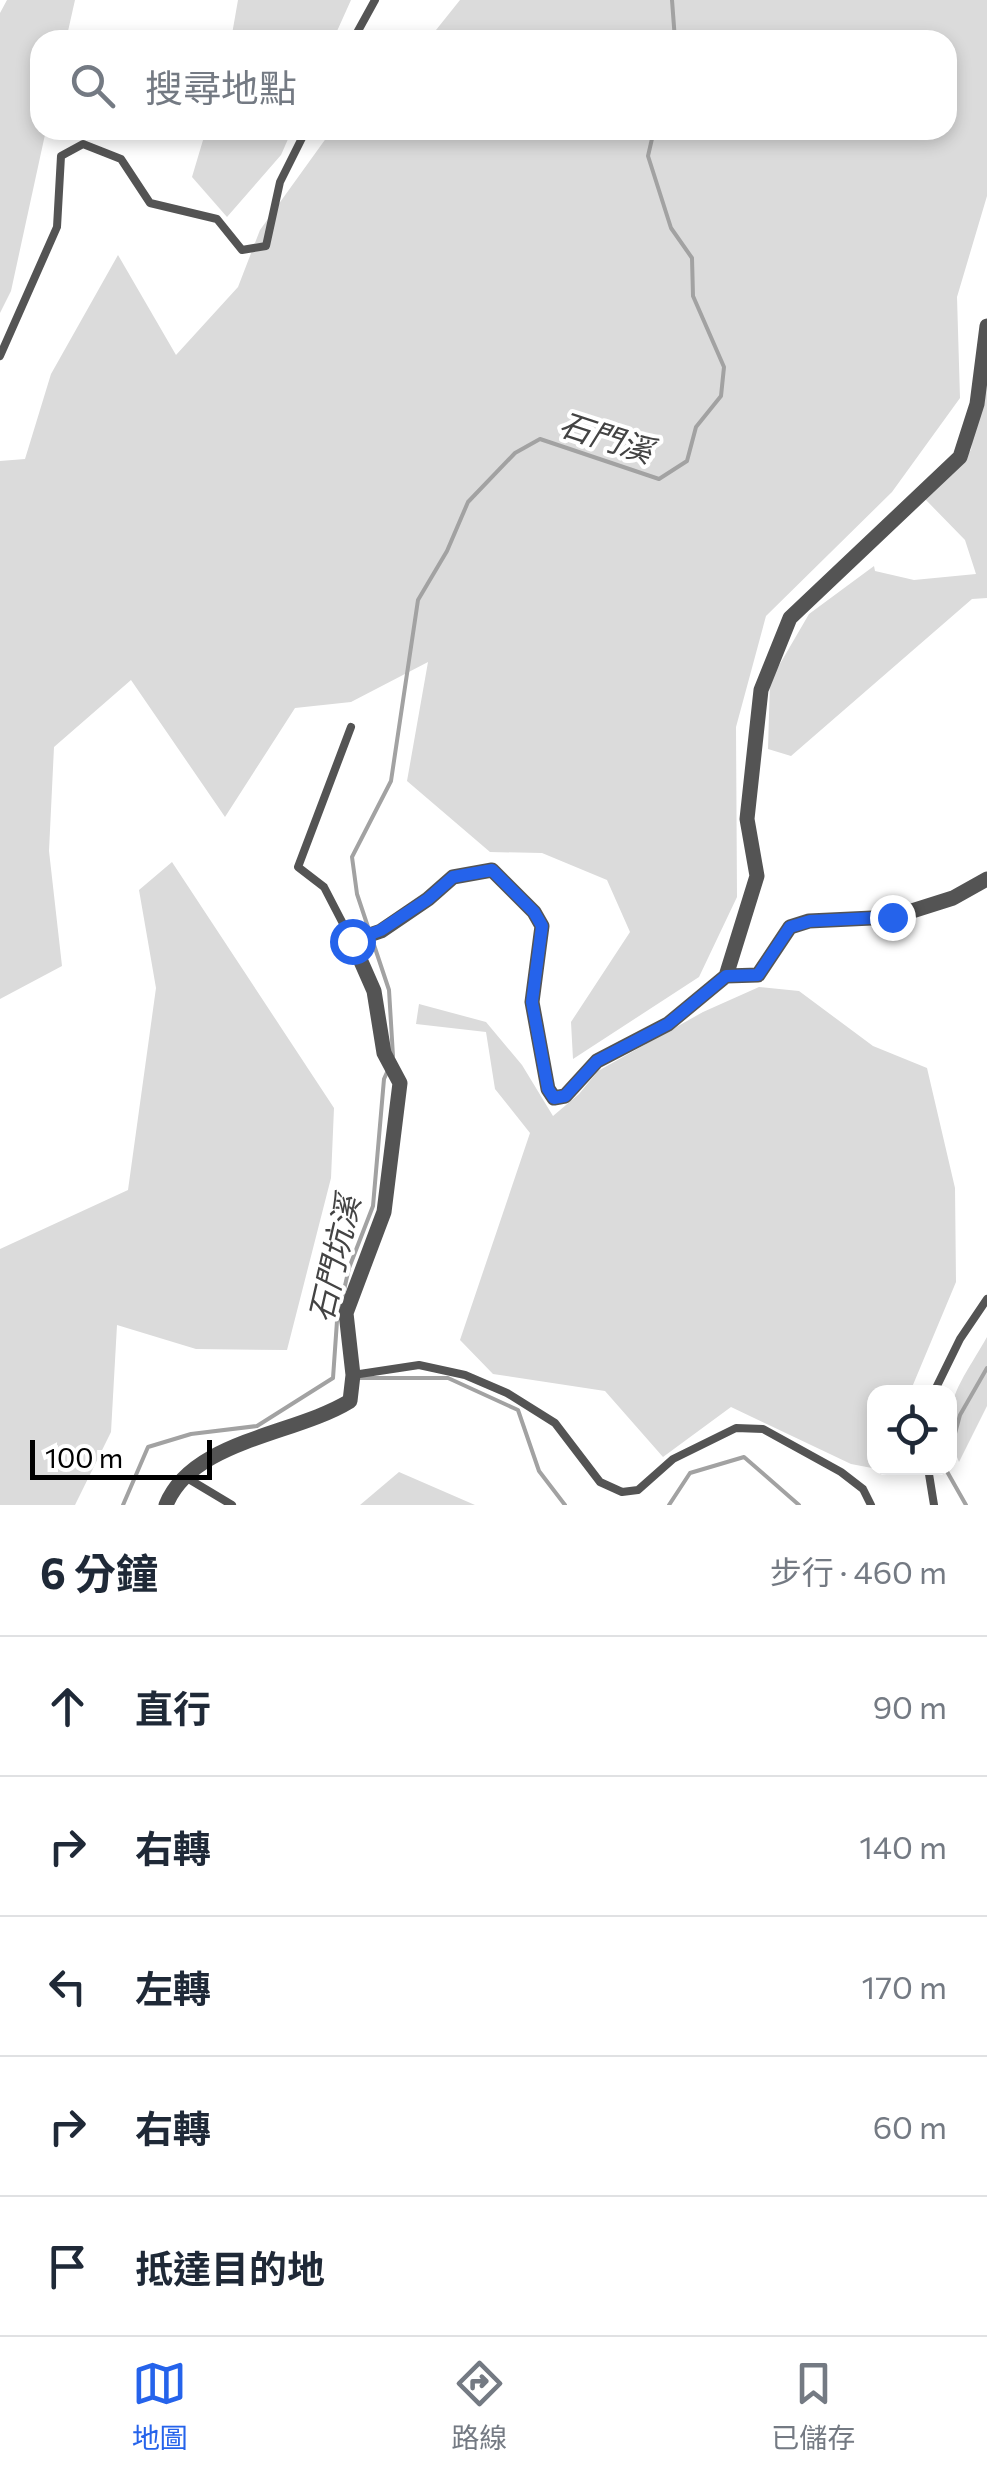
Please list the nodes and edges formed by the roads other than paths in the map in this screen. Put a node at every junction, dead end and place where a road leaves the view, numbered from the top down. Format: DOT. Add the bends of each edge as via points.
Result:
graph roads {
  1 [pos="375,0"];
  2 [pos="358,30"];
  3 [pos="301,140"];
  4 [pos="987,326"];
  5 [pos="0,356"];
  6 [pos="351,727"];
  7 [pos="987,878"];
  8 [pos="364,936"];
  9 [pos="726,976"];
  10 [pos="987,1299"];
  11 [pos="352,1379"];
  12 [pos="937,1385"];
  13 [pos="929,1475"];
  14 [pos="183,1476"];
  15 [pos="166,1505"];
  16 [pos="232,1505"];
  17 [pos="870,1505"];
  18 [pos="934,1505"];
  1 -- 2 [label="lane"];
  3 -- 5 [label="lane" via="280,182 266,246 242,250 217,219 150,203 122,158 83,144 61,156 57,227"];
  4 -- 9 [label="street" via="977,404 960,457 790,618 761,690 747,819 756,876"];
  6 -- 8 [label="lane" via="298,867"];
  7 -- 9 [label="street" via="953,898 892,917 790,927 758,975"];
  8 -- 9 [label="street" via="453,877 492,870 542,926 532,1002 554,1098 565,1096 597,1061 668,1024"];
  8 -- 11 [label="street" via="384,1053 400,1083 384,1212 346,1313"];
  10 -- 12 [label="lane"];
  11 -- 14 [label="street" via="350,1401 330,1414 223,1451"];
  11 -- 17 [label="lane" via="419,1365 479,1381 555,1423 600,1482 622,1492 638,1490 673,1459 736,1428 763,1428 842,1472 863,1488"];
  13 -- 18 [label="lane"];
  14 -- 15 [label="street"];
  14 -- 16 [label="lane"];
}
